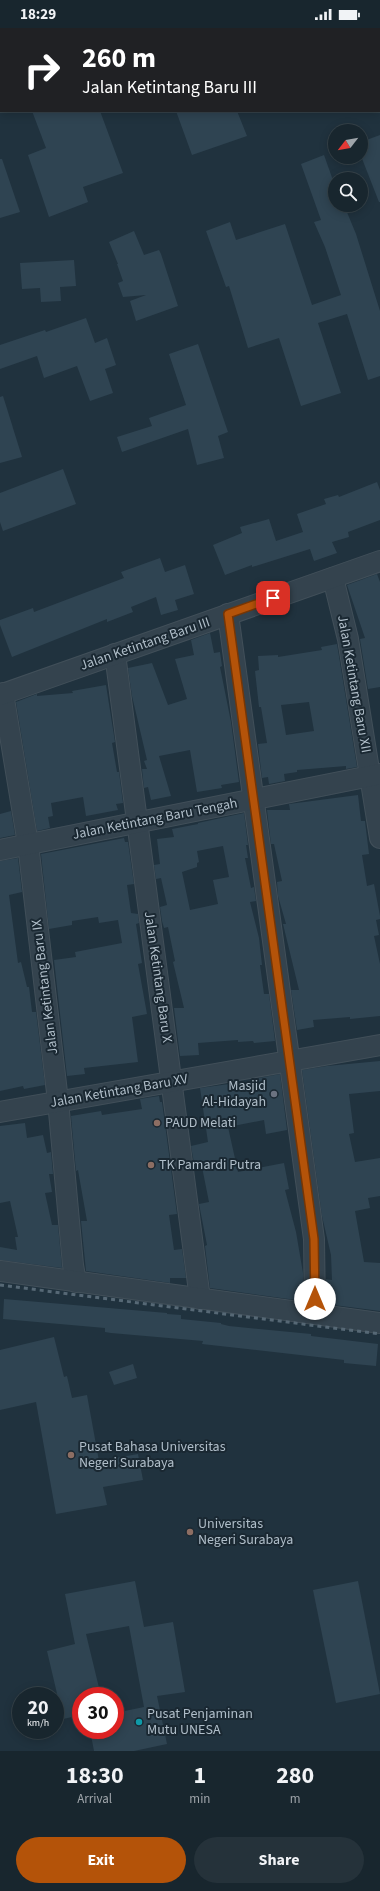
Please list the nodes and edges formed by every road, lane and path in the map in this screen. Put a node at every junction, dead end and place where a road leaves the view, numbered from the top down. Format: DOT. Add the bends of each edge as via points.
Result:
graph roads {
  1 [pos="380,561"];
  2 [pos="333,578"];
  3 [pos="228,614"];
  4 [pos="115,654"];
  5 [pos="2,694"];
  6 [pos="375,775"];
  7 [pos="254,799"];
  8 [pos="138,822"];
  9 [pos="380,838"];
  10 [pos="28,844"];
  11 [pos="0,850"];
  12 [pos="380,1044"];
  13 [pos="290,1060"];
  14 [pos="172,1081"];
  15 [pos="58,1101"];
  16 [pos="0,1112"];
  17 [pos="0,1271"];
  18 [pos="76,1282"];
  19 [pos="200,1299"];
  20 [pos="315,1314"];
  21 [pos="380,1323"];
  1 -- 2 [label="street, Jalan Ketintang Baru III"];
  2 -- 3 [label="street, Jalan Ketintang Baru III"];
  2 -- 6 [label="street, Jalan Ketintang Baru XII"];
  3 -- 4 [label="street, Jalan Ketintang Baru III"];
  3 -- 7 [label="street"];
  4 -- 5 [label="street, Jalan Ketintang Baru III"];
  4 -- 8 [label="street, Jalan Ketintang Baru X"];
  5 -- 10 [label="street, Jalan Ketintang Baru IX"];
  6 -- 7 [label="street, Jalan Ketintang Baru Tengah"];
  6 -- 9 [label="street, Jalan Ketintang Baru XII"];
  7 -- 8 [label="street, Jalan Ketintang Baru Tengah"];
  7 -- 13 [label="street"];
  8 -- 10 [label="street, Jalan Ketintang Baru Tengah"];
  8 -- 14 [label="street, Jalan Ketintang Baru X"];
  10 -- 11 [label="street, Jalan Ketintang Baru Tengah"];
  10 -- 15 [label="street, Jalan Ketintang Baru IX"];
  12 -- 13 [label="street, Jalan Ketintang Baru XV"];
  13 -- 14 [label="street, Jalan Ketintang Baru XV"];
  13 -- 20 [label="street" via="314,1239"];
  14 -- 15 [label="street, Jalan Ketintang Baru XV"];
  14 -- 19 [label="street, Jalan Ketintang Baru X"];
  15 -- 16 [label="street, Jalan Ketintang Baru XV"];
  15 -- 18 [label="street, Jalan Ketintang Baru IX"];
  17 -- 18 [label="street"];
  18 -- 19 [label="street"];
  19 -- 20 [label="street"];
  20 -- 21 [label="street"];
}
